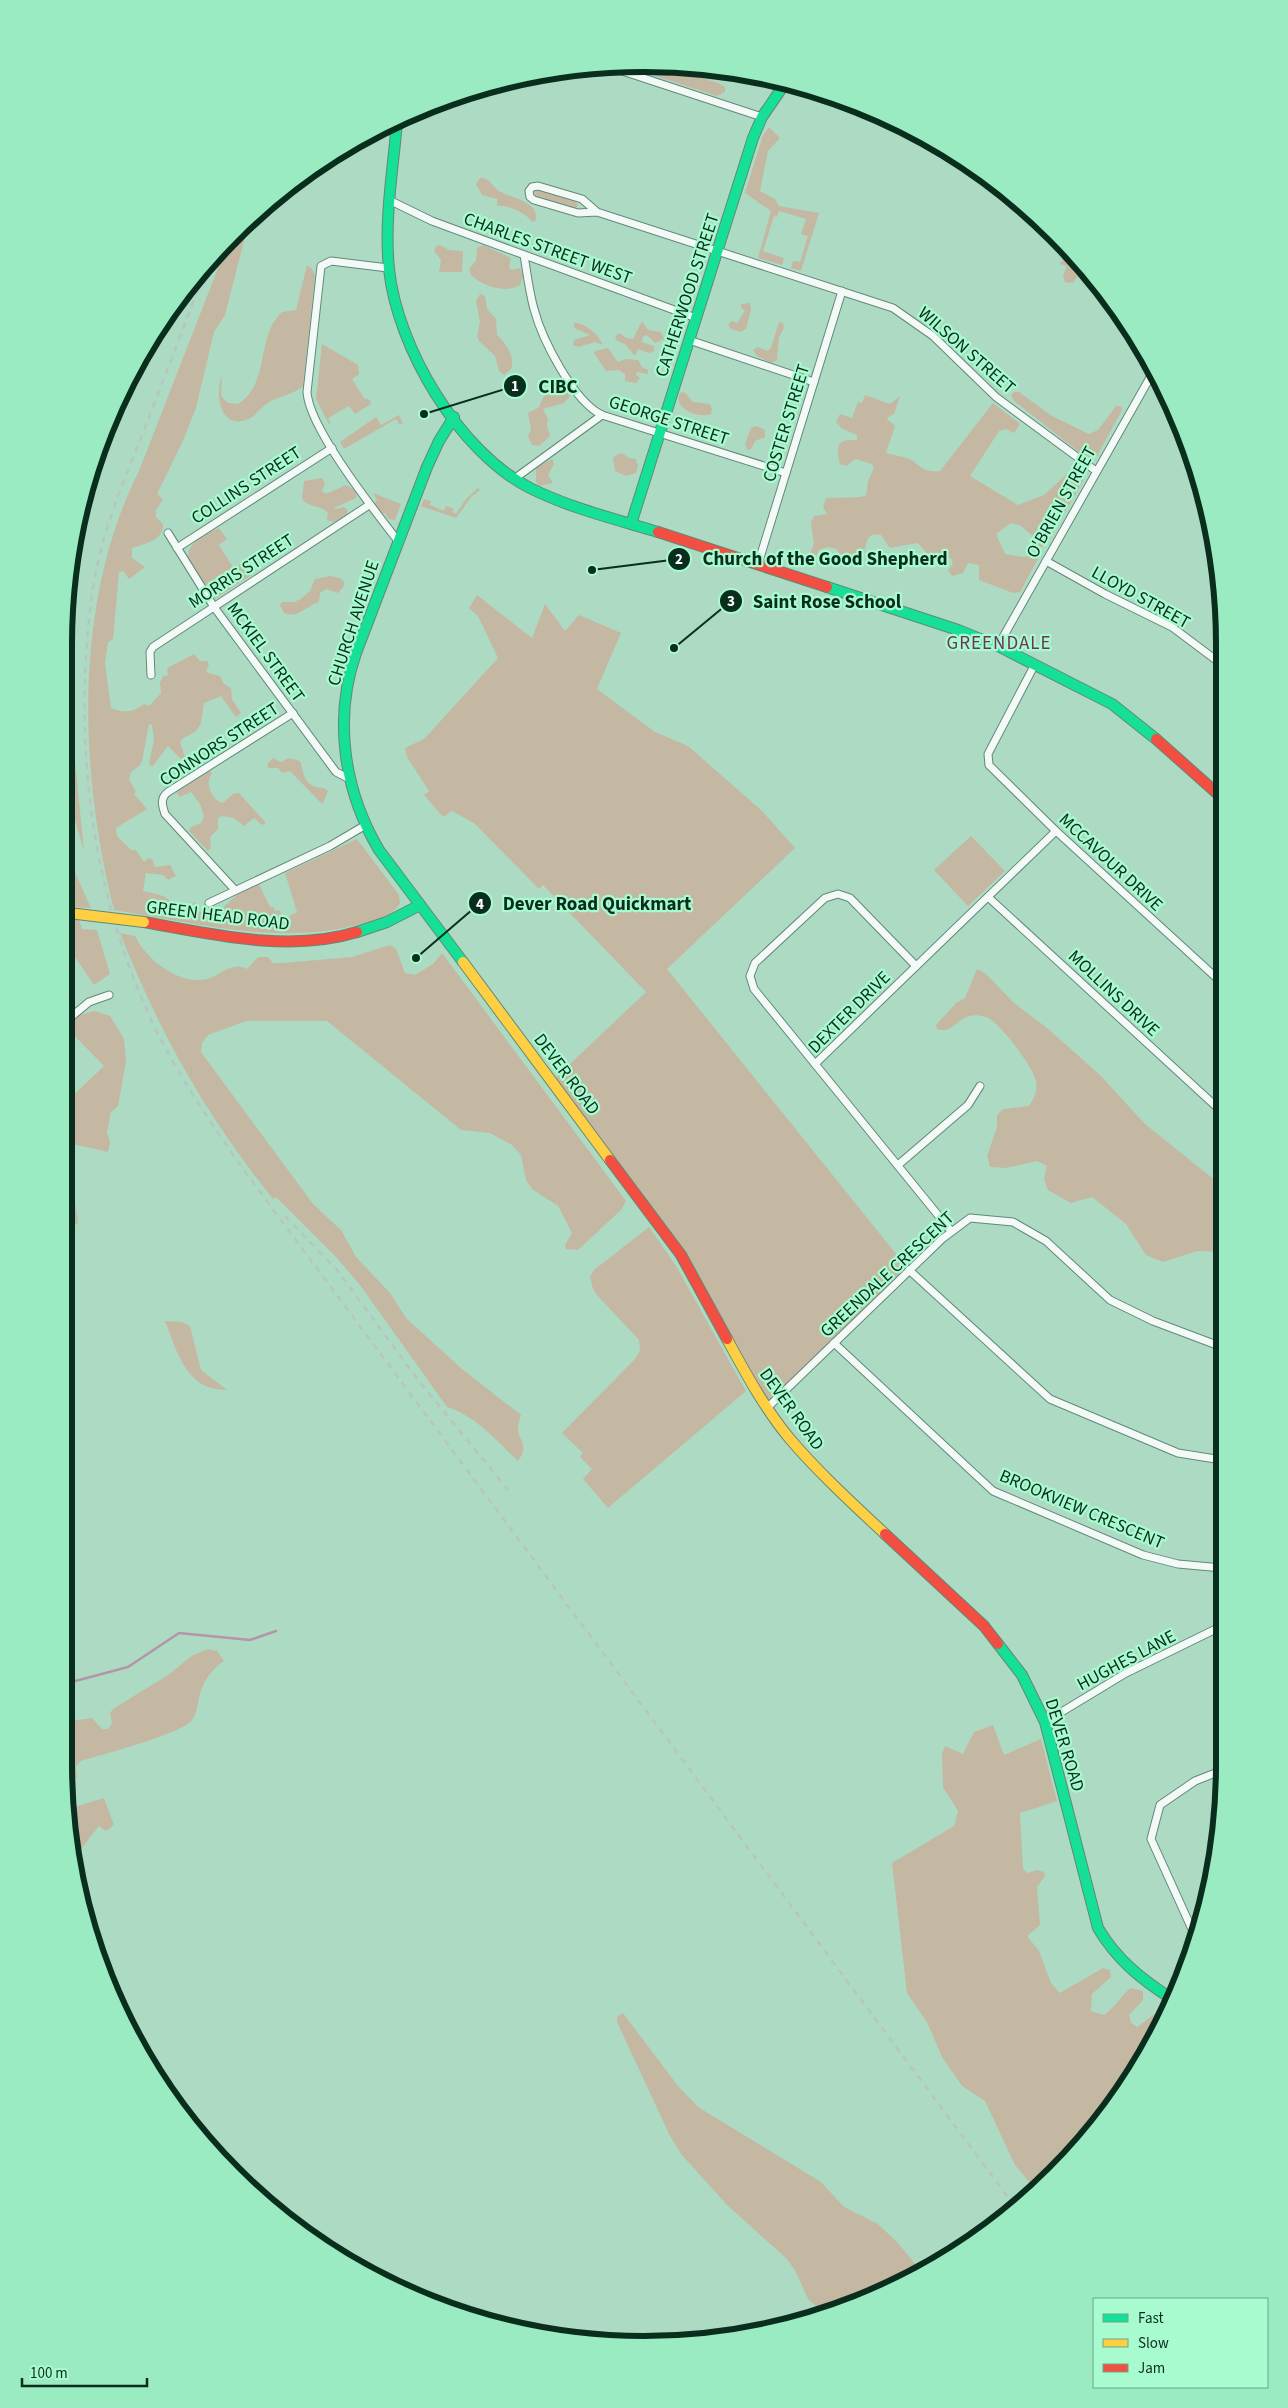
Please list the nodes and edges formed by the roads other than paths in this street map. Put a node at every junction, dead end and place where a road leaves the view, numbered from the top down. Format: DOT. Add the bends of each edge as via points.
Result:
graph roads {
  1 [pos="628,73"];
  2 [pos="781,89"];
  3 [pos="762,117"];
  4 [pos="396,129"];
  5 [pos="391,201"];
  6 [pos="597,212"];
  7 [pos="718,251"];
  8 [pos="524,255"];
  9 [pos="388,268"];
  10 [pos="842,291"];
  11 [pos="696,318"];
  12 [pos="689,340"];
  13 [pos="1150,378"];
  14 [pos="814,382"];
  15 [pos="602,415"];
  16 [pos="454,417"];
  17 [pos="660,433"];
  18 [pos="332,448"];
  19 [pos="1096,471"];
  20 [pos="786,473"];
  21 [pos="514,479"];
  22 [pos="370,505"];
  23 [pos="631,524"];
  24 [pos="168,533"];
  25 [pos="398,541"];
  26 [pos="177,548"];
  27 [pos="1046,561"];
  28 [pos="758,564"];
  29 [pos="214,607"];
  30 [pos="998,646"];
  31 [pos="1216,660"];
  32 [pos="1034,666"];
  33 [pos="150,675"];
  34 [pos="293,713"];
  35 [pos="350,779"];
  36 [pos="1216,792"];
  37 [pos="364,826"];
  38 [pos="1056,831"];
  39 [pos="235,890"];
  40 [pos="988,897"];
  41 [pos="209,903"];
  42 [pos="420,905"];
  43 [pos="72,914"];
  44 [pos="916,966"];
  45 [pos="1216,978"];
  46 [pos="109,995"];
  47 [pos="72,1016"];
  48 [pos="815,1064"];
  49 [pos="980,1086"];
  50 [pos="1216,1106"];
  51 [pos="898,1166"];
  52 [pos="951,1231"];
  53 [pos="909,1270"];
  54 [pos="834,1343"];
  55 [pos="1216,1345"];
  56 [pos="767,1408"];
  57 [pos="1216,1459"];
  58 [pos="1216,1567"];
  59 [pos="1216,1629"];
  60 [pos="1044,1722"];
  61 [pos="1216,1773"];
  62 [pos="1191,1928"];
  63 [pos="1166,1996"];
  1 -- 3 [label="street"];
  2 -- 3 [label="main road, CATHERWOOD STREET"];
  3 -- 7 [label="main road, CATHERWOOD STREET"];
  4 -- 5 [label="main road"];
  5 -- 8 [label="street, CHARLES STREET WEST" via="432,221"];
  5 -- 9 [label="main road"];
  6 -- 6 [label="street" via="582,198 538,186 529,191 530,198 534,200 578,213"];
  6 -- 7 [label="street, WILSON STREET"];
  7 -- 10 [label="street, WILSON STREET"];
  7 -- 11 [label="main road, CATHERWOOD STREET"];
  8 -- 11 [label="street, CHARLES STREET WEST"];
  8 -- 15 [label="street, GEORGE STREET" via="535,311 556,359 586,404"];
  9 -- 16 [label="main road" via="403,330 426,375"];
  9 -- 18 [label="street" via="331,261 324,263 320,270 308,401"];
  10 -- 14 [label="street, COSTER STREET"];
  10 -- 19 [label="street, WILSON STREET" via="886,305 911,318 996,397"];
  11 -- 12 [label="main road, CATHERWOOD STREET"];
  12 -- 14 [label="street"];
  12 -- 17 [label="main road, CATHERWOOD STREET"];
  13 -- 19 [label="street, O'BRIEN STREET"];
  14 -- 20 [label="street, COSTER STREET"];
  15 -- 17 [label="street, GEORGE STREET"];
  15 -- 21 [label="street"];
  16 -- 21 [label="main road" via="478,449"];
  16 -- 25 [label="main road, CHURCH AVENUE" via="442,435"];
  17 -- 20 [label="street, GEORGE STREET"];
  17 -- 23 [label="main road, CATHERWOOD STREET"];
  18 -- 22 [label="street"];
  18 -- 26 [label="street, COLLINS STREET"];
  19 -- 27 [label="street, O'BRIEN STREET"];
  20 -- 28 [label="street, COSTER STREET"];
  21 -- 23 [label="main road" via="560,500"];
  22 -- 25 [label="street"];
  22 -- 29 [label="street, MORRIS STREET"];
  23 -- 28 [label="main road"];
  24 -- 26 [label="street, MCKIEL STREET"];
  25 -- 35 [label="main road, CHURCH AVENUE" via="349,673 344,715"];
  26 -- 29 [label="street, MCKIEL STREET"];
  27 -- 30 [label="street, O'BRIEN STREET"];
  27 -- 31 [label="street, LLOYD STREET" via="1172,627"];
  28 -- 30 [label="main road"];
  29 -- 33 [label="street, MORRIS STREET" via="152,649"];
  29 -- 34 [label="street, MCKIEL STREET"];
  30 -- 32 [label="main road"];
  32 -- 36 [label="main road" via="1112,704"];
  32 -- 38 [label="street, MCCAVOUR DRIVE" via="988,759 992,770"];
  34 -- 35 [label="street, MCKIEL STREET" via="336,772"];
  34 -- 39 [label="street, CONNORS STREET" via="168,792 162,800 170,819"];
  35 -- 37 [label="main road, CHURCH AVENUE"];
  37 -- 39 [label="street" via="330,846"];
  37 -- 42 [label="main road, DEVER ROAD"];
  38 -- 40 [label="street, DEXTER DRIVE"];
  38 -- 45 [label="street, MCCAVOUR DRIVE"];
  39 -- 41 [label="street"];
  40 -- 44 [label="street, DEXTER DRIVE"];
  40 -- 50 [label="street, MOLLINS DRIVE"];
  42 -- 43 [label="main road, GREEN HEAD ROAD, bridge" via="374,928 300,941 252,939"];
  42 -- 56 [label="main road, DEVER ROAD" via="681,1255"];
  44 -- 48 [label="street, DEXTER DRIVE"];
  44 -- 48 [label="street" via="850,898 838,894 825,898 755,964 750,976 754,989"];
  46 -- 47 [label="street" via="89,1002"];
  48 -- 51 [label="street, DEXTER DRIVE"];
  49 -- 51 [label="street" via="968,1105"];
  51 -- 52 [label="street, DEXTER DRIVE"];
  52 -- 53 [label="street, GREENDALE CRESCENT"];
  52 -- 55 [label="street, GREENDALE CRESCENT" via="970,1218 1013,1222 1046,1241 1110,1300 1153,1321"];
  53 -- 54 [label="street, GREENDALE CRESCENT"];
  53 -- 57 [label="street" via="1050,1399 1178,1453"];
  54 -- 56 [label="street, GREENDALE CRESCENT"];
  54 -- 58 [label="street, BROOKVIEW CRESCENT" via="993,1491 1143,1555 1178,1564"];
  56 -- 60 [label="main road, DEVER ROAD" via="826,1480 995,1638 1022,1675"];
  59 -- 60 [label="street, HUGHES LANE" via="1126,1673"];
  60 -- 63 [label="main road, DEVER ROAD" via="1098,1928 1112,1952 1140,1979"];
  61 -- 62 [label="street" via="1195,1781 1160,1805 1151,1839"];
}
